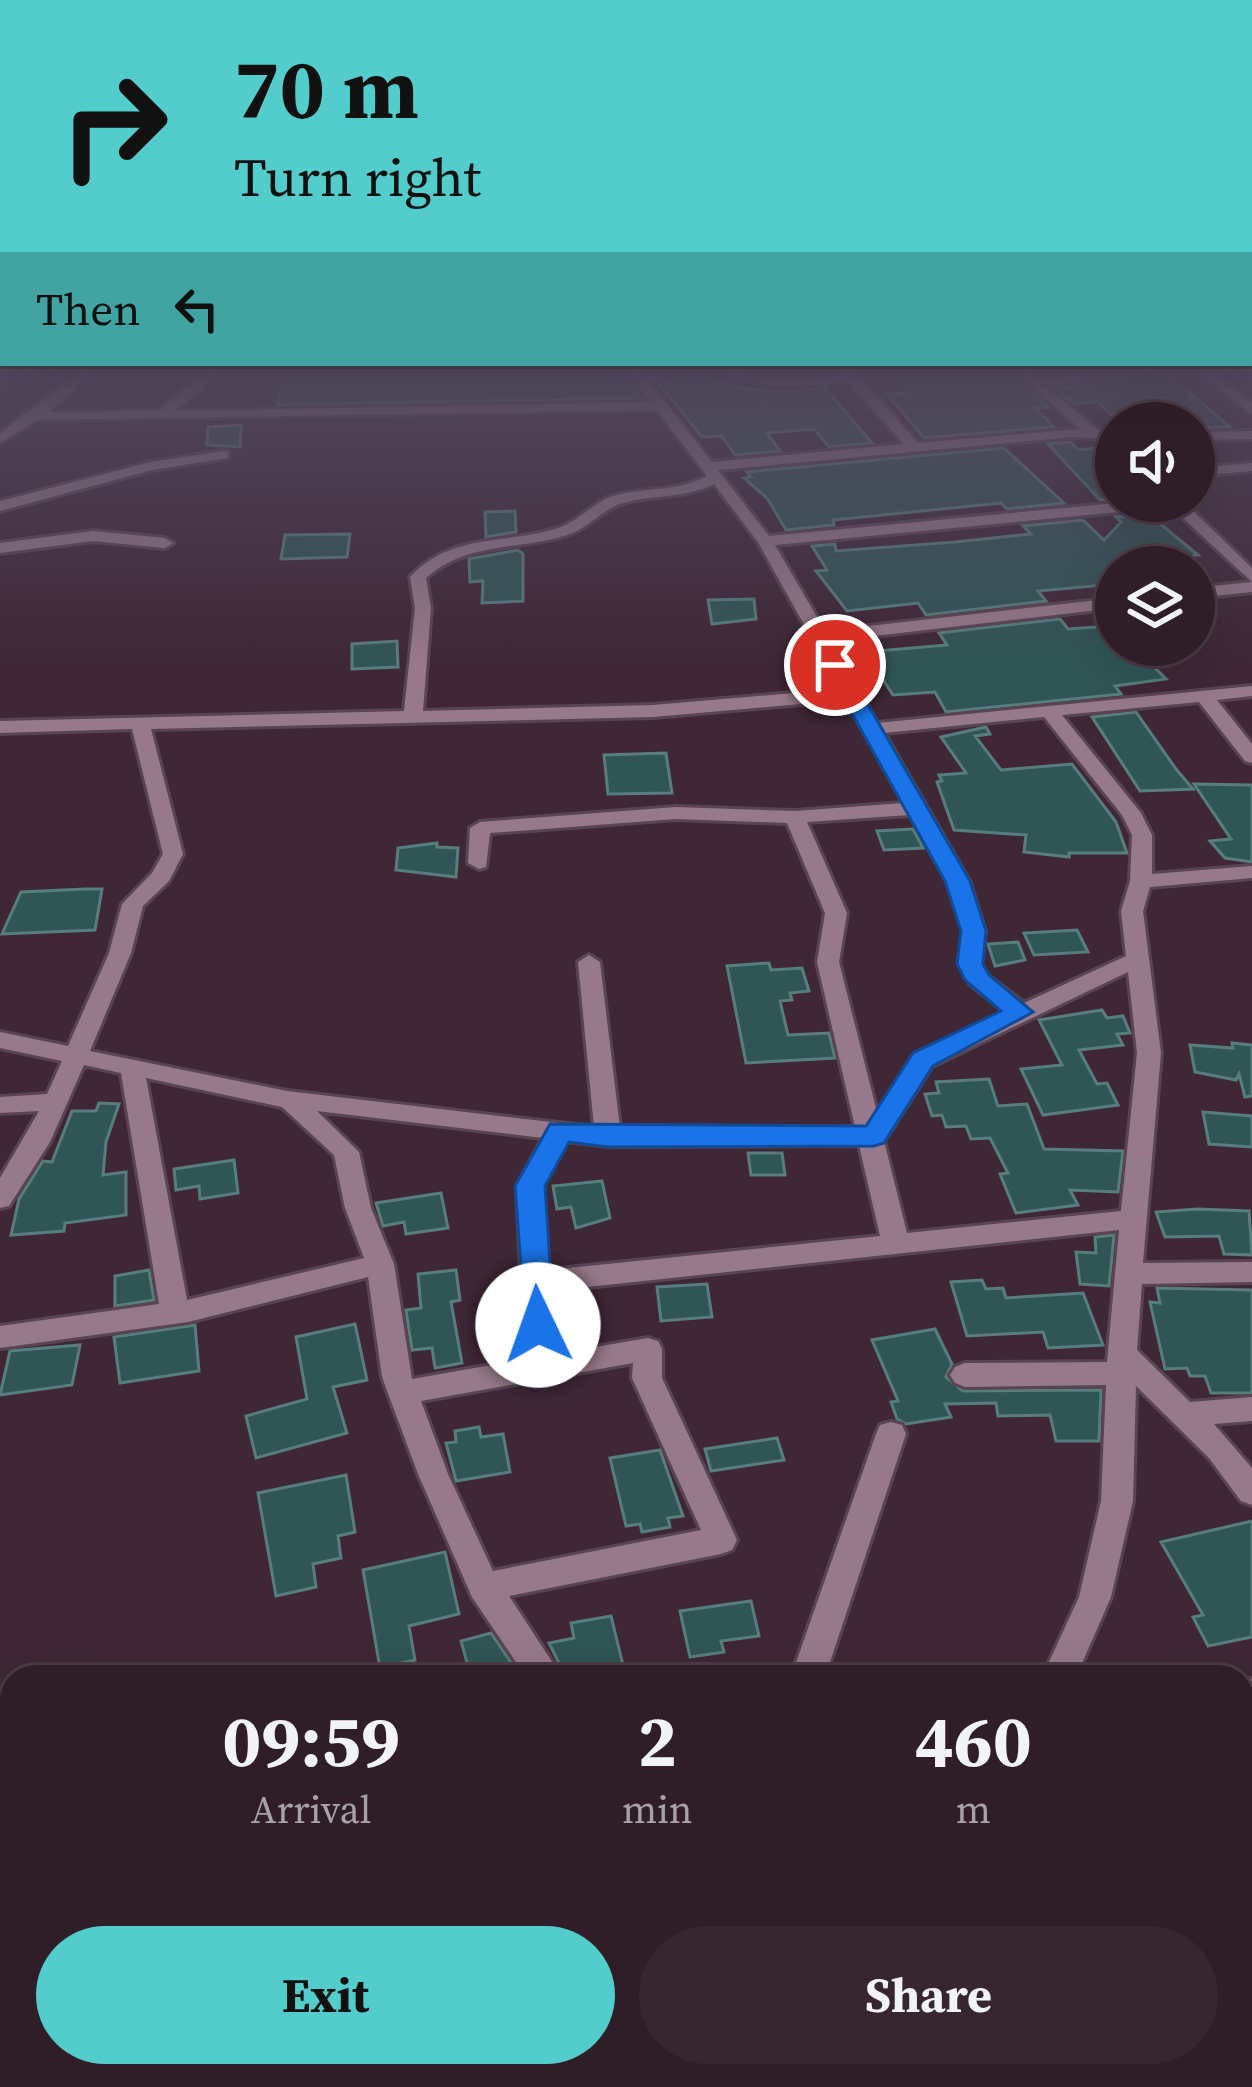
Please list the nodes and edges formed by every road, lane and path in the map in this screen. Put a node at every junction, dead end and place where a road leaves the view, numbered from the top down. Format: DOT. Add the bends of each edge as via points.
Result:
graph roads {
  1 [pos="142,468"];
  2 [pos="707,468"];
  3 [pos="739,468"];
  4 [pos="710,472"];
  5 [pos="0,506"];
  6 [pos="1095,510"];
  7 [pos="1196,522"];
  8 [pos="765,541"];
  9 [pos="165,543"];
  10 [pos="0,548"];
  11 [pos="1252,577"];
  12 [pos="1252,587"];
  13 [pos="1215,591"];
  14 [pos="1095,605"];
  15 [pos="820,637"];
  16 [pos="1252,691"];
  17 [pos="849,694"];
  18 [pos="1203,695"];
  19 [pos="1052,714"];
  20 [pos="412,716"];
  21 [pos="140,723"];
  22 [pos="0,727"];
  23 [pos="870,729"];
  24 [pos="1252,757"];
  25 [pos="917,808"];
  26 [pos="795,817"];
  27 [pos="479,863"];
  28 [pos="1252,872"];
  29 [pos="1141,881"];
  30 [pos="1135,960"];
  31 [pos="589,962"];
  32 [pos="1020,1012"];
  33 [pos="0,1040"];
  34 [pos="76,1055"];
  35 [pos="132,1066"];
  36 [pos="283,1099"];
  37 [pos="56,1102"];
  38 [pos="0,1105"];
  39 [pos="560,1131"];
  40 [pos="874,1136"];
  41 [pos="608,1137"];
  42 [pos="0,1199"];
  43 [pos="1135,1219"];
  44 [pos="896,1244"];
  45 [pos="380,1264"];
  46 [pos="1252,1272"];
  47 [pos="1130,1274"];
  48 [pos="535,1282"];
  49 [pos="175,1313"];
  50 [pos="0,1337"];
  51 [pos="1122,1364"];
  52 [pos="540,1368"];
  53 [pos="965,1375"];
  54 [pos="403,1392"];
  55 [pos="1252,1409"];
  56 [pos="1184,1414"];
  57 [pos="891,1434"];
  58 [pos="1252,1492"];
  59 [pos="484,1587"];
  60 [pos="537,1665"];
  61 [pos="812,1665"];
  62 [pos="1064,1665"];
  1 -- 5 [label="street"];
  2 -- 4 [label="street"];
  3 -- 4 [label="street"];
  4 -- 8 [label="street"];
  4 -- 20 [label="street" via="691,492 599,504 559,533 436,558 418,577"];
  6 -- 8 [label="street"];
  7 -- 11 [label="street"];
  8 -- 15 [label="street"];
  9 -- 10 [label="street" via="93,536"];
  12 -- 13 [label="street"];
  14 -- 15 [label="street"];
  15 -- 17 [label="street"];
  16 -- 18 [label="street"];
  17 -- 20 [label="street" via="653,711"];
  17 -- 23 [label="street"];
  18 -- 19 [label="street"];
  18 -- 24 [label="street"];
  19 -- 23 [label="street"];
  19 -- 29 [label="street" via="1131,812 1142,835"];
  20 -- 21 [label="street"];
  21 -- 22 [label="street"];
  21 -- 34 [label="street" via="173,854 133,904"];
  23 -- 25 [label="street"];
  25 -- 26 [label="street"];
  25 -- 32 [label="street" via="958,881 978,980"];
  26 -- 27 [label="street" via="676,812 480,828"];
  26 -- 40 [label="street" via="836,913 829,962"];
  28 -- 29 [label="street"];
  29 -- 30 [label="street" via="1132,911"];
  30 -- 32 [label="street"];
  30 -- 43 [label="street" via="1149,1053"];
  31 -- 41 [label="street"];
  32 -- 40 [label="street" via="923,1060"];
  33 -- 34 [label="street"];
  34 -- 35 [label="street"];
  34 -- 37 [label="street"];
  35 -- 36 [label="street"];
  35 -- 49 [label="street"];
  36 -- 39 [label="street"];
  36 -- 45 [label="street" via="346,1152"];
  37 -- 38 [label="street"];
  37 -- 42 [label="street"];
  39 -- 41 [label="street"];
  39 -- 48 [label="street" via="530,1186"];
  40 -- 41 [label="street"];
  40 -- 44 [label="street"];
  43 -- 44 [label="street"];
  43 -- 47 [label="street"];
  44 -- 48 [label="street"];
  45 -- 49 [label="street"];
  45 -- 54 [label="street"];
  46 -- 47 [label="street"];
  47 -- 51 [label="street"];
  48 -- 52 [label="street"];
  49 -- 50 [label="street"];
  51 -- 53 [label="street"];
  51 -- 56 [label="street"];
  51 -- 62 [label="street" via="1117,1501 1095,1597"];
  52 -- 54 [label="street"];
  52 -- 59 [label="street" via="648,1349 647,1378 721,1540"];
  54 -- 59 [label="street"];
  55 -- 56 [label="street"];
  56 -- 58 [label="street"];
  57 -- 61 [label="street"];
  59 -- 60 [label="street"];
}
